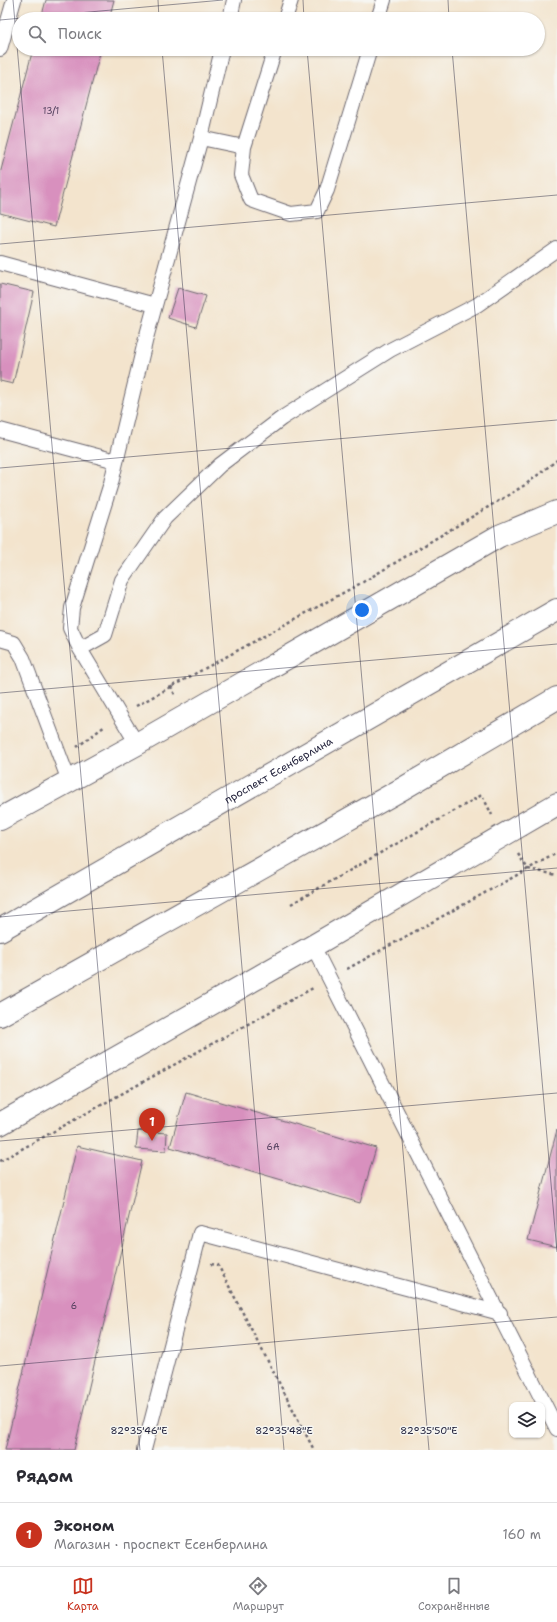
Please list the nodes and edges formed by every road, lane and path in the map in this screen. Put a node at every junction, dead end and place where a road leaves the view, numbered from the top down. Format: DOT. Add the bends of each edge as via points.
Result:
graph roads {
  1 [pos="14,0"];
  2 [pos="234,0"];
  3 [pos="291,0"];
  4 [pos="384,0"];
  5 [pos="231,12"];
  6 [pos="287,12"];
  7 [pos="380,12"];
  8 [pos="0,49"];
  9 [pos="220,56"];
  10 [pos="273,56"];
  11 [pos="368,56"];
  12 [pos="201,138"];
  13 [pos="244,147"];
  14 [pos="557,249"];
  15 [pos="0,263"];
  16 [pos="155,305"];
  17 [pos="0,430"];
  18 [pos="557,460"];
  19 [pos="116,461"];
  20 [pos="557,512"];
  21 [pos="557,610"];
  22 [pos="0,639"];
  23 [pos="80,649"];
  24 [pos="557,698"];
  25 [pos="120,715"];
  26 [pos="137,744"];
  27 [pos="60,759"];
  28 [pos="69,781"];
  29 [pos="557,804"];
  30 [pos="0,819"];
  31 [pos="503,835"];
  32 [pos="557,853"];
  33 [pos="528,869"];
  34 [pos="557,875"];
  35 [pos="290,904"];
  36 [pos="0,930"];
  37 [pos="313,946"];
  38 [pos="329,978"];
  39 [pos="0,1014"];
  40 [pos="0,1124"];
  41 [pos="0,1161"];
  42 [pos="192,1262"];
  43 [pos="500,1313"];
  44 [pos="557,1429"];
  45 [pos="144,1450"];
  46 [pos="314,1450"];
  1 -- 8 [label="lane"];
  2 -- 5 [label="lane"];
  3 -- 6 [label="lane"];
  4 -- 7 [label="lane"];
  9 -- 12 [label="lane"];
  10 -- 13 [label="lane"];
  11 -- 13 [label="lane" via="327,190 317,211 291,214 251,200 241,175"];
  12 -- 13 [label="lane"];
  12 -- 16 [label="lane"];
  14 -- 23 [label="lane" via="477,305 390,350 282,418 220,465 165,518 122,580 105,635"];
  15 -- 16 [label="lane"];
  16 -- 19 [label="lane"];
  17 -- 19 [label="lane"];
  18 -- 25 [label="path" via="525,485 363,582"];
  19 -- 23 [label="lane" via="72,608 70,628"];
  20 -- 26 [label="street" via="499,536"];
  21 -- 36 [label="street, проспект Есенберлина"];
  22 -- 27 [label="lane" via="14,643 23,658"];
  23 -- 25 [label="lane"];
  24 -- 39 [label="street" via="402,789"];
  25 -- 26 [label="lane"];
  25 -- 27 [label="path"];
  26 -- 28 [label="street"];
  27 -- 28 [label="lane"];
  28 -- 30 [label="street"];
  29 -- 31 [label="street"];
  31 -- 35 [label="path" via="482,795"];
  31 -- 37 [label="street"];
  32 -- 33 [label="path"];
  33 -- 34 [label="path"];
  33 -- 38 [label="path"];
  37 -- 38 [label="lane"];
  37 -- 40 [label="street"];
  38 -- 41 [label="path"];
  38 -- 43 [label="lane"];
  42 -- 43 [label="lane" via="200,1233"];
  42 -- 45 [label="lane"];
  42 -- 46 [label="path" via="218,1265"];
  43 -- 44 [label="lane"];
}
